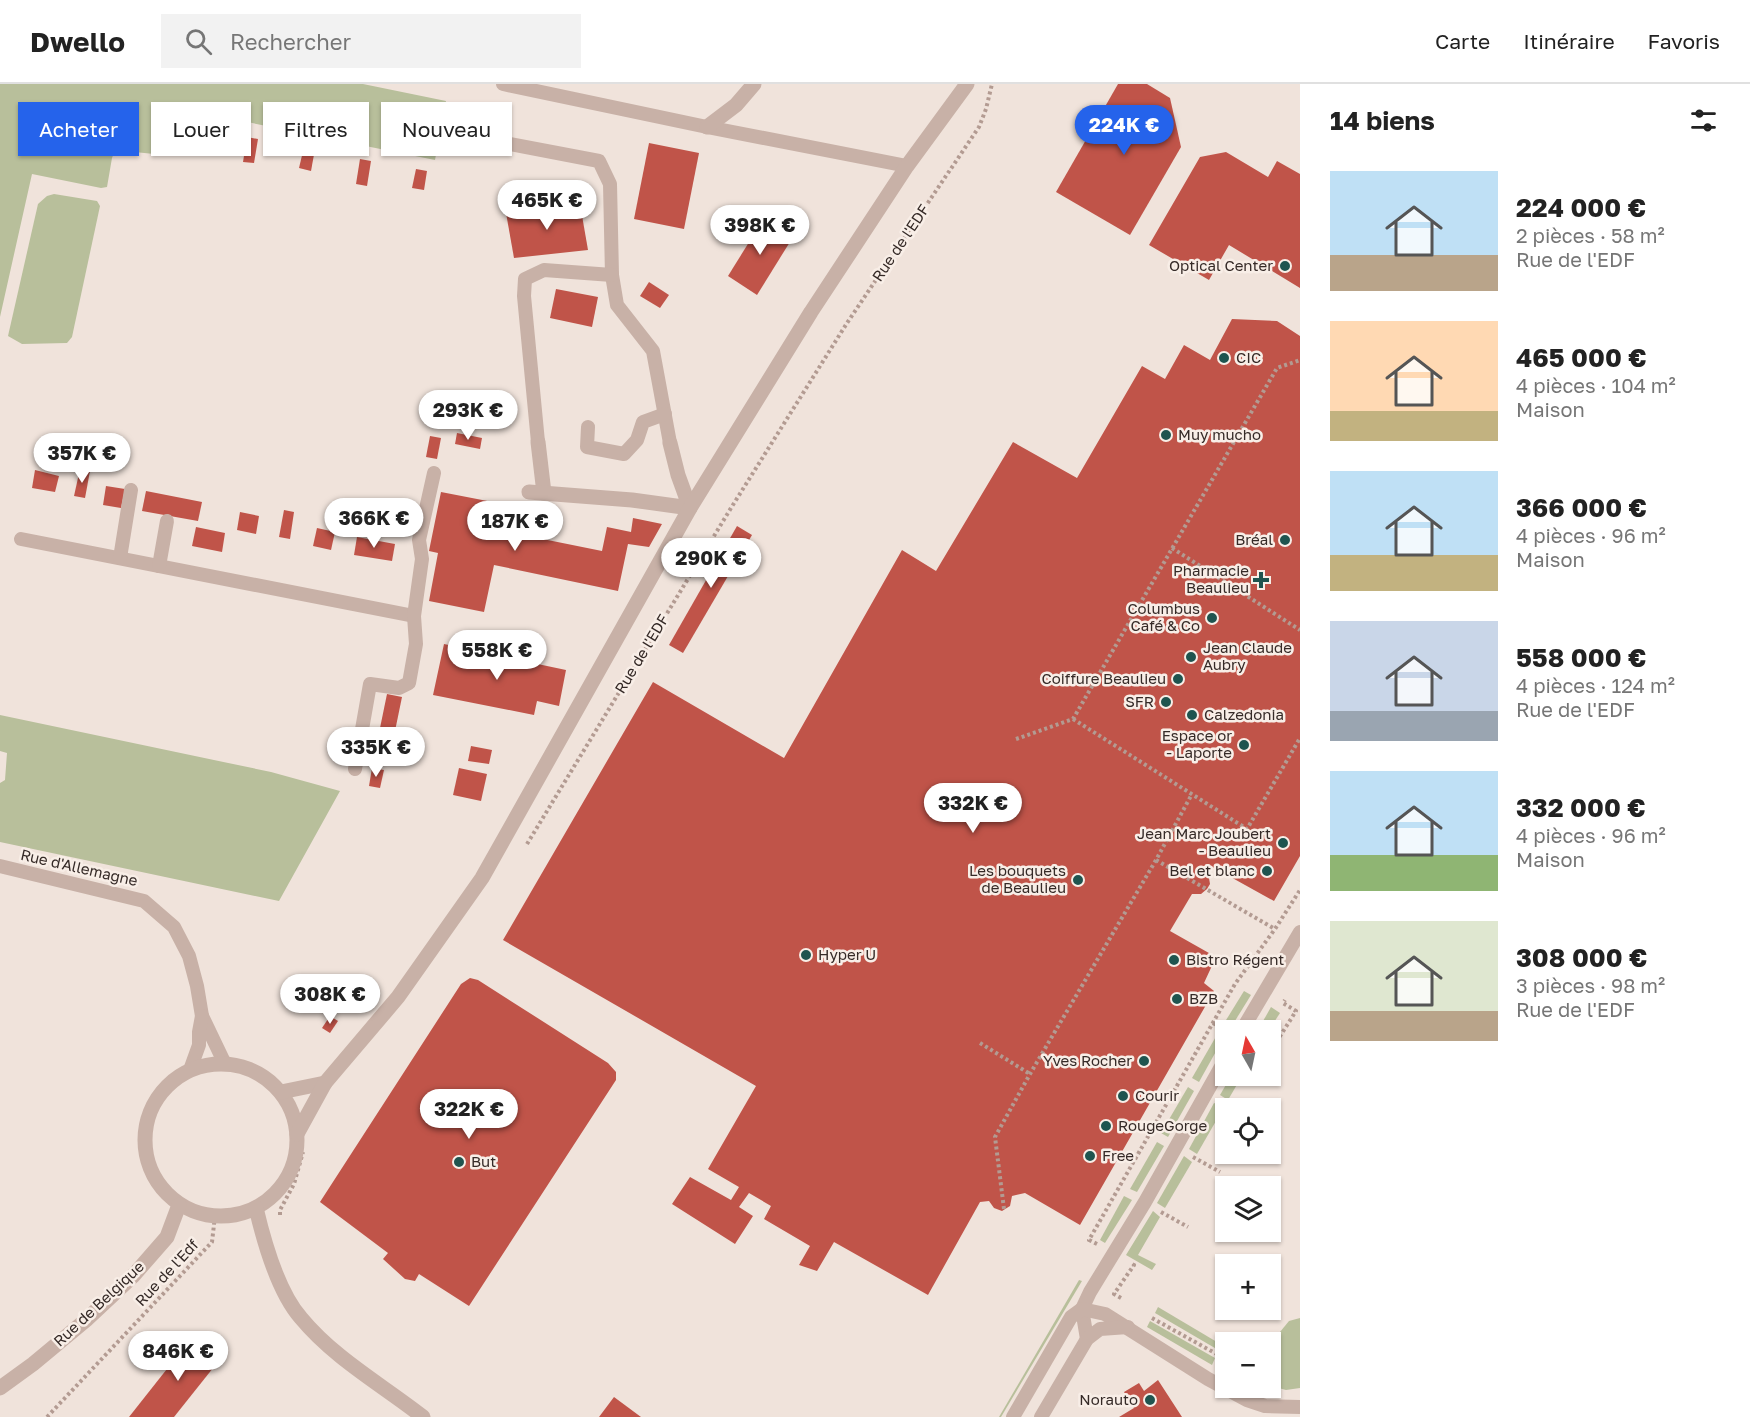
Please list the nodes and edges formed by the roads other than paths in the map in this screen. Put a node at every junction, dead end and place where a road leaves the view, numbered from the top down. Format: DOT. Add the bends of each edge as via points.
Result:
graph roads {
  1 [pos="503,84"];
  2 [pos="754,84"];
  3 [pos="967,84"];
  4 [pos="707,128"];
  5 [pos="512,144"];
  6 [pos="907,165"];
  7 [pos="612,275"];
  8 [pos="664,414"];
  9 [pos="588,427"];
  10 [pos="538,442"];
  11 [pos="670,443"];
  12 [pos="434,473"];
  13 [pos="131,490"];
  14 [pos="690,508"];
  15 [pos="168,521"];
  16 [pos="21,539"];
  17 [pos="120,558"];
  18 [pos="159,566"];
  19 [pos="414,616"];
  20 [pos="355,770"];
  21 [pos="0,866"];
  22 [pos="1300,932"];
  23 [pos="202,1016"];
  24 [pos="1248,1020"];
  25 [pos="225,1064"];
  26 [pos="190,1070"];
  27 [pos="1215,1078"];
  28 [pos="325,1083"];
  29 [pos="280,1092"];
  30 [pos="301,1140"];
  31 [pos="179,1204"];
  32 [pos="256,1208"];
  33 [pos="1083,1309"];
  34 [pos="1128,1328"];
  35 [pos="1087,1339"];
  36 [pos="0,1388"];
  37 [pos="1300,1407"];
  38 [pos="423,1417"];
  39 [pos="1013,1417"];
  40 [pos="1041,1417"];
  1 -- 4 [label="lane"];
  2 -- 4 [label="street" via="736,105"];
  3 -- 6 [label="street, Rue de l'EDF"];
  4 -- 6 [label="lane"];
  5 -- 7 [label="lane" via="599,161 610,184"];
  6 -- 14 [label="street, Rue de l'EDF"];
  7 -- 8 [label="lane" via="617,305 653,351"];
  7 -- 10 [label="lane" via="544,270 525,279"];
  8 -- 9 [label="lane" via="643,422 636,440 624,454 587,447"];
  8 -- 11 [label="lane"];
  10 -- 14 [label="street" via="537,492"];
  11 -- 14 [label="street"];
  12 -- 19 [label="lane" via="419,540 422,559"];
  13 -- 17 [label="lane"];
  14 -- 28 [label="street, Rue de l'EDF" via="482,879 398,997"];
  15 -- 18 [label="lane"];
  16 -- 17 [label="lane"];
  17 -- 18 [label="lane"];
  18 -- 19 [label="lane"];
  19 -- 20 [label="lane" via="416,644 409,683 399,688 370,684"];
  21 -- 23 [label="lane, Rue d'Allemagne" via="144,901 174,927 189,956"];
  22 -- 24 [label="lane"];
  23 -- 25 [label="lane, Rue d'Allemagne"];
  23 -- 26 [label="lane" via="199,1045"];
  25 -- 26 [label="street"];
  25 -- 29 [label="street" via="246,1068"];
  26 -- 31 [label="street" via="158,1096 148,1114 144,1134 145,1155 152,1174"];
  27 -- 33 [label="lane"];
  28 -- 29 [label="street"];
  28 -- 30 [label="street, Rue de l'EDF"];
  29 -- 30 [label="street"];
  30 -- 32 [label="street" via="288,1178"];
  31 -- 32 [label="street" via="196,1213 215,1216 236,1215"];
  31 -- 36 [label="street, Rue de Belgique" via="167,1237 133,1276 77,1328"];
  32 -- 38 [label="street" via="278,1280 300,1317 332,1348"];
  33 -- 34 [label="lane" via="1100,1311"];
  33 -- 35 [label="lane"];
  33 -- 39 [label="lane" via="1071,1317"];
  34 -- 35 [label="lane" via="1100,1329"];
  34 -- 37 [label="lane" via="1247,1400 1264,1406"];
  35 -- 40 [label="lane"];
}
